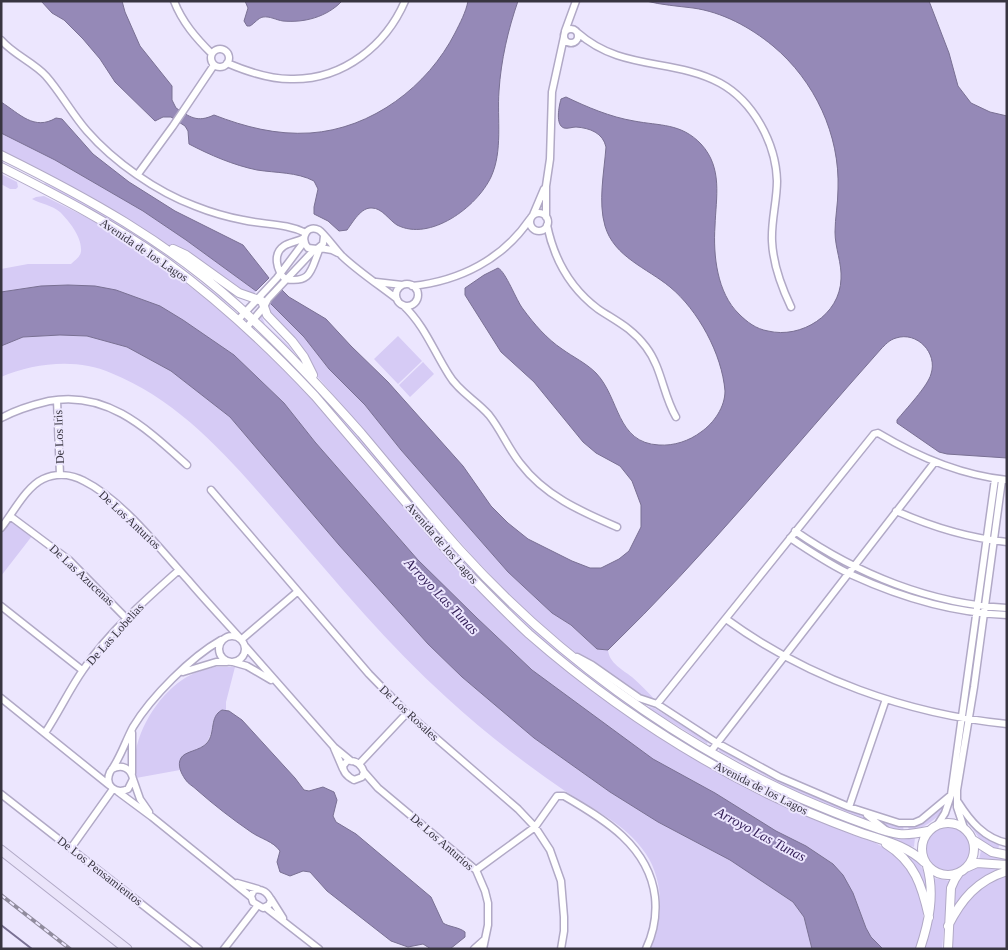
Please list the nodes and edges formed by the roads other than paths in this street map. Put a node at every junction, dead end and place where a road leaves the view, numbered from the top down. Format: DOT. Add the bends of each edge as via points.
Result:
graph roads {
  1 [pos="174,1"];
  2 [pos="405,1"];
  3 [pos="576,1"];
  4 [pos="570,17"];
  5 [pos="577,32"];
  6 [pos="565,34"];
  7 [pos="1,40"];
  8 [pos="588,41"];
  9 [pos="573,42"];
  10 [pos="560,52"];
  11 [pos="212,54"];
  12 [pos="227,63"];
  13 [pos="214,65"];
  14 [pos="1,155"];
  15 [pos="1,167"];
  16 [pos="138,174"];
  17 [pos="546,186"];
  18 [pos="546,216"];
  19 [pos="531,217"];
  20 [pos="544,228"];
  21 [pos="534,229"];
  22 [pos="521,232"];
  23 [pos="324,236"];
  24 [pos="304,238"];
  25 [pos="157,241"];
  26 [pos="317,249"];
  27 [pos="341,255"];
  28 [pos="281,278"];
  29 [pos="374,281"];
  30 [pos="426,284"];
  31 [pos="402,285"];
  32 [pos="412,286"];
  33 [pos="417,294"];
  34 [pos="260,296"];
  35 [pos="397,299"];
  36 [pos="414,302"];
  37 [pos="404,305"];
  38 [pos="791,306"];
  39 [pos="264,307"];
  40 [pos="245,312"];
  41 [pos="413,315"];
  42 [pos="238,320"];
  43 [pos="253,320"];
  44 [pos="246,328"];
  45 [pos="317,384"];
  46 [pos="57,400"];
  47 [pos="676,417"];
  48 [pos="1,418"];
  49 [pos="934,462"];
  50 [pos="187,465"];
  51 [pos="60,475"];
  52 [pos="1001,480"];
  53 [pos="211,490"];
  54 [pos="896,511"];
  55 [pos="10,516"];
  56 [pos="617,527"];
  57 [pos="1,528"];
  58 [pos="795,530"];
  59 [pos="790,538"];
  60 [pos="991,540"];
  61 [pos="1007,542"];
  62 [pos="854,566"];
  63 [pos="179,570"];
  64 [pos="849,574"];
  65 [pos="297,592"];
  66 [pos="1,606"];
  67 [pos="982,606"];
  68 [pos="1007,608"];
  69 [pos="981,613"];
  70 [pos="1007,615"];
  71 [pos="127,619"];
  72 [pos="726,619"];
  73 [pos="224,622"];
  74 [pos="223,639"];
  75 [pos="242,641"];
  76 [pos="563,649"];
  77 [pos="785,656"];
  78 [pos="231,662"];
  79 [pos="82,670"];
  80 [pos="178,674"];
  81 [pos="276,683"];
  82 [pos="1,698"];
  83 [pos="886,698"];
  84 [pos="657,704"];
  85 [pos="407,713"];
  86 [pos="965,718"];
  87 [pos="1007,724"];
  88 [pos="134,727"];
  89 [pos="45,733"];
  90 [pos="717,742"];
  91 [pos="334,747"];
  92 [pos="711,751"];
  93 [pos="351,761"];
  94 [pos="359,764"];
  95 [pos="343,769"];
  96 [pos="89,770"];
  97 [pos="111,771"];
  98 [pos="364,772"];
  99 [pos="132,777"];
  100 [pos="354,780"];
  101 [pos="378,788"];
  102 [pos="113,789"];
  103 [pos="1,794"];
  104 [pos="954,794"];
  105 [pos="849,808"];
  106 [pos="865,813"];
  107 [pos="152,817"];
  108 [pos="938,824"];
  109 [pos="535,827"];
  110 [pos="964,828"];
  111 [pos="928,831"];
  112 [pos="888,832"];
  113 [pos="875,838"];
  114 [pos="973,839"];
  115 [pos="1007,843"];
  116 [pos="71,848"];
  117 [pos="1,850"];
  118 [pos="1006,855"];
  119 [pos="926,864"];
  120 [pos="1007,865"];
  121 [pos="968,867"];
  122 [pos="476,870"];
  123 [pos="1007,871"];
  124 [pos="960,873"];
  125 [pos="231,881"];
  126 [pos="259,890"];
  127 [pos="270,896"];
  128 [pos="251,898"];
  129 [pos="258,905"];
  130 [pos="265,907"];
  131 [pos="929,918"];
  132 [pos="287,923"];
  133 [pos="948,926"];
  134 [pos="485,939"];
  135 [pos="127,949"];
  136 [pos="199,949"];
  137 [pos="224,949"];
  138 [pos="319,949"];
  139 [pos="474,949"];
  140 [pos="483,949"];
  141 [pos="561,949"];
  142 [pos="646,949"];
  143 [pos="920,949"];
  144 [pos="948,949"];
  1 -- 11 [label="street" via="195,37"];
  2 -- 12 [label="street" via="389,31 344,68 293,80 253,73"];
  3 -- 4 [label="street"];
  4 -- 5 [label="street"];
  4 -- 6 [label="street"];
  5 -- 6 [label="street" via="569,28"];
  5 -- 8 [label="street"];
  5 -- 9 [label="street" via="578,38"];
  6 -- 9 [label="street" via="566,41"];
  6 -- 10 [label="street"];
  7 -- 16 [label="street" via="45,75 102,147"];
  8 -- 9 [label="street"];
  8 -- 38 [label="street" via="624,59 680,68 710,78 733,92 751,111 767,138 776,169 773,253 779,279"];
  9 -- 10 [label="street"];
  10 -- 17 [label="street" via="552,92"];
  11 -- 12 [label="street" via="219,49 224,51 228,55"];
  11 -- 13 [label="street"];
  12 -- 13 [label="street" via="219,67"];
  13 -- 16 [label="street"];
  14 -- 25 [label="street, Avenida de los Lagos" via="76,193"];
  15 -- 42 [label="street, Avenida de los Lagos" via="134,241 169,264"];
  16 -- 24 [label="street" via="166,193 195,206 243,220 292,227"];
  17 -- 18 [label="street"];
  17 -- 19 [label="street"];
  18 -- 19 [label="street" via="538,213"];
  18 -- 20 [label="street" via="548,221"];
  19 -- 21 [label="street" via="530,224"];
  19 -- 22 [label="street"];
  20 -- 21 [label="street"];
  20 -- 47 [label="street" via="562,270 575,287 586,299 627,327 647,348 660,371"];
  21 -- 22 [label="street"];
  22 -- 30 [label="street" via="479,266 449,279"];
  23 -- 24 [label="street" via="311,229"];
  23 -- 26 [label="street" via="324,242"];
  23 -- 27 [label="street"];
  24 -- 26 [label="street" via="308,248"];
  24 -- 28 [label="street"];
  24 -- 28 [label="street" via="284,246 277,255"];
  25 -- 34 [label="street" via="186,255 239,293"];
  25 -- 40 [label="street, Avenida de los Lagos"];
  26 -- 27 [label="street" via="332,250"];
  26 -- 28 [label="street"];
  26 -- 28 [label="street" via="310,274 303,279"];
  27 -- 29 [label="street"];
  28 -- 34 [label="street"];
  28 -- 39 [label="street"];
  29 -- 31 [label="street"];
  29 -- 35 [label="street"];
  30 -- 32 [label="street"];
  30 -- 33 [label="street"];
  31 -- 32 [label="street"];
  31 -- 35 [label="street" via="397,290"];
  32 -- 33 [label="street"];
  33 -- 36 [label="street"];
  34 -- 39 [label="street"];
  34 -- 40 [label="street"];
  35 -- 37 [label="street"];
  36 -- 37 [label="street"];
  36 -- 41 [label="street"];
  37 -- 41 [label="street"];
  39 -- 43 [label="street"];
  39 -- 45 [label="street" via="269,318 304,357"];
  40 -- 42 [label="street"];
  40 -- 43 [label="street, Avenida de los Lagos"];
  41 -- 56 [label="street" via="450,376 494,421 513,454 532,477 572,507"];
  42 -- 44 [label="street, Avenida de los Lagos"];
  43 -- 44 [label="street"];
  43 -- 45 [label="street, Avenida de los Lagos"];
  44 -- 113 [label="street, Avenida de los Lagos" via="315,396 468,573 529,633 580,676 670,739 768,794"];
  45 -- 76 [label="street, Avenida de los Lagos" via="460,550 506,598"];
  46 -- 48 [label="street" via="26,407"];
  46 -- 50 [label="street" via="89,401 117,411"];
  46 -- 51 [label="street, De Los Iris"];
  49 -- 52 [label="street"];
  49 -- 54 [label="street"];
  49 -- 58 [label="street" via="878,433 874,434"];
  51 -- 55 [label="street" via="36,483"];
  51 -- 63 [label="street, De Los Anturios" via="82,480 111,500"];
  52 -- 60 [label="street"];
  53 -- 65 [label="street, De Los Rosales"];
  54 -- 60 [label="street" via="944,530"];
  54 -- 62 [label="street"];
  55 -- 57 [label="street"];
  55 -- 71 [label="street, De Las Azucenas" via="69,560"];
  58 -- 59 [label="street"];
  58 -- 62 [label="street"];
  59 -- 64 [label="street"];
  59 -- 72 [label="street"];
  60 -- 61 [label="street"];
  60 -- 67 [label="street"];
  62 -- 64 [label="street"];
  62 -- 67 [label="street" via="933,596"];
  63 -- 71 [label="street, De Las Lobelias"];
  63 -- 73 [label="street, De Los Anturios"];
  64 -- 69 [label="street" via="894,592"];
  64 -- 77 [label="street"];
  65 -- 75 [label="street"];
  65 -- 85 [label="street, De Los Rosales"];
  66 -- 79 [label="street"];
  67 -- 68 [label="street"];
  67 -- 69 [label="street"];
  69 -- 70 [label="street"];
  69 -- 86 [label="street"];
  71 -- 79 [label="street, De Las Lobelias"];
  72 -- 77 [label="street"];
  72 -- 84 [label="street"];
  73 -- 74 [label="street"];
  73 -- 75 [label="street, De Los Anturios"];
  74 -- 75 [label="street" via="232,635"];
  74 -- 78 [label="street" via="219,653"];
  74 -- 80 [label="street"];
  75 -- 78 [label="street" via="245,651 241,658"];
  75 -- 81 [label="street, De Los Anturios"];
  76 -- 84 [label="street" via="639,698"];
  76 -- 92 [label="street, Avenida de los Lagos" via="630,700"];
  77 -- 83 [label="street" via="827,677"];
  77 -- 90 [label="street"];
  78 -- 80 [label="street" via="216,662"];
  78 -- 81 [label="street" via="246,666"];
  79 -- 89 [label="street, De Las Lobelias"];
  80 -- 88 [label="street"];
  81 -- 91 [label="street"];
  82 -- 89 [label="street"];
  83 -- 86 [label="street"];
  83 -- 105 [label="street"];
  84 -- 90 [label="street"];
  85 -- 94 [label="street"];
  85 -- 109 [label="street, De Los Rosales" via="518,808"];
  86 -- 87 [label="street"];
  86 -- 104 [label="street"];
  88 -- 97 [label="street"];
  88 -- 99 [label="street"];
  89 -- 96 [label="street"];
  90 -- 92 [label="street"];
  90 -- 105 [label="street" via="780,777"];
  91 -- 93 [label="street"];
  91 -- 95 [label="street"];
  92 -- 112 [label="street, Avenida de los Lagos" via="778,788"];
  93 -- 94 [label="street"];
  93 -- 95 [label="street" via="345,763"];
  94 -- 98 [label="street"];
  95 -- 100 [label="street"];
  96 -- 97 [label="street"];
  96 -- 102 [label="street"];
  97 -- 99 [label="street" via="124,767"];
  97 -- 102 [label="street" via="108,779"];
  98 -- 100 [label="street" via="362,777"];
  98 -- 101 [label="street"];
  99 -- 102 [label="street" via="128,789"];
  99 -- 107 [label="street" via="140,799"];
  100 -- 101 [label="street"];
  101 -- 122 [label="street, De Los Anturios"];
  102 -- 107 [label="street"];
  102 -- 116 [label="street"];
  103 -- 116 [label="street, De Los Pensamientos"];
  104 -- 106 [label="street" via="914,823 899,823"];
  104 -- 108 [label="street"];
  104 -- 110 [label="street"];
  104 -- 115 [label="street" via="984,833"];
  105 -- 106 [label="street"];
  106 -- 112 [label="street"];
  107 -- 125 [label="street"];
  108 -- 110 [label="street" via="951,823"];
  108 -- 111 [label="street"];
  109 -- 122 [label="street"];
  109 -- 141 [label="street, De Los Rosales" via="550,850 561,881 564,917"];
  109 -- 142 [label="street" via="557,796 564,796 618,832 634,847 646,865 655,893 654,926"];
  110 -- 114 [label="street"];
  111 -- 112 [label="street, Avenida de los Lagos"];
  111 -- 119 [label="street" via="922,842"];
  113 -- 119 [label="street, Avenida de los Lagos" via="908,848"];
  113 -- 131 [label="street" via="900,854 914,871"];
  114 -- 118 [label="street" via="983,848"];
  114 -- 121 [label="street" via="974,854"];
  116 -- 136 [label="street, De Los Pensamientos"];
  117 -- 135 [label="main road"];
  119 -- 124 [label="street" via="942,875"];
  119 -- 131 [label="street" via="931,886"];
  120 -- 121 [label="street" via="977,864"];
  121 -- 124 [label="street"];
  122 -- 134 [label="street, De Los Anturios" via="488,903"];
  123 -- 133 [label="street" via="973,889"];
  124 -- 133 [label="street" via="954,879"];
  125 -- 126 [label="street"];
  125 -- 128 [label="street"];
  126 -- 127 [label="street"];
  126 -- 128 [label="street" via="252,892"];
  127 -- 130 [label="street" via="271,903"];
  127 -- 132 [label="street"];
  128 -- 129 [label="street"];
  129 -- 130 [label="street"];
  129 -- 137 [label="street"];
  130 -- 132 [label="street"];
  131 -- 143 [label="street"];
  132 -- 138 [label="street"];
  133 -- 144 [label="street"];
  134 -- 139 [label="street"];
  134 -- 140 [label="street, De Los Anturios"];
}
